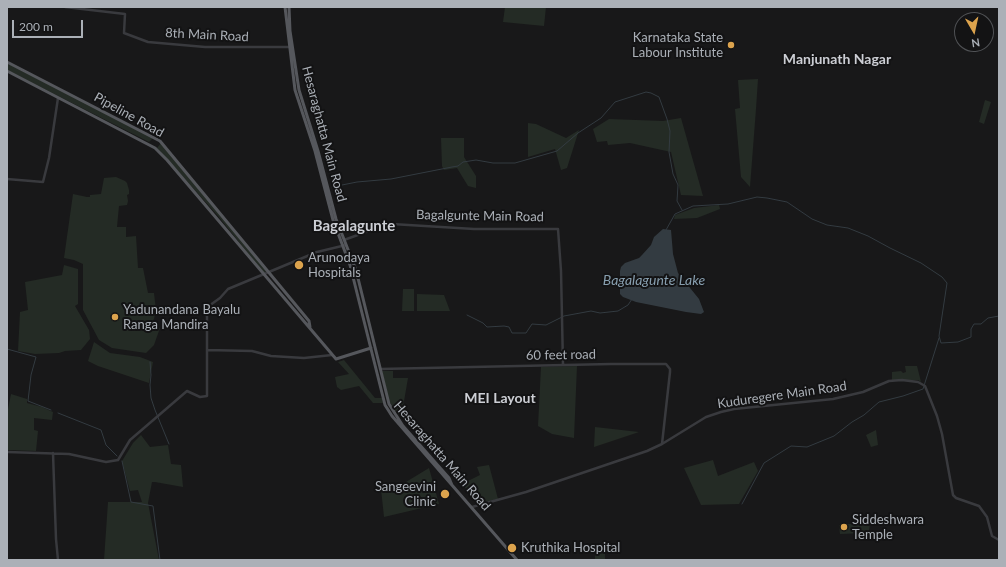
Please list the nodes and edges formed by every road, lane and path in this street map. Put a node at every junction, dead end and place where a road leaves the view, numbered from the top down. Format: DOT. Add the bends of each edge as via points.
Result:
graph roads {
  1 [pos="65,7"];
  2 [pos="285,7"];
  3 [pos="289,7"];
  4 [pos="290,48"];
  5 [pos="7,62"];
  6 [pos="7,71"];
  7 [pos="58,97"];
  8 [pos="7,179"];
  9 [pos="342,240"];
  10 [pos="344,246"];
  11 [pos="270,272"];
  12 [pos="264,274"];
  13 [pos="310,328"];
  14 [pos="374,347"];
  15 [pos="370,348"];
  16 [pos="206,350"];
  17 [pos="332,355"];
  18 [pos="563,365"];
  19 [pos="376,369"];
  20 [pos="380,369"];
  21 [pos="662,444"];
  22 [pos="7,452"];
  23 [pos="53,453"];
  24 [pos="452,485"];
  25 [pos="472,507"];
  26 [pos="999,540"];
  27 [pos="58,560"];
  28 [pos="517,560"];
  1 -- 4 [label="street, 8th Main Road" via="125,14 124,33 148,42 188,46"];
  2 -- 4 [label="main road, Hesaraghatta Main Road"];
  3 -- 9 [label="main road, Hesaraghatta Main Road" via="299,90"];
  4 -- 9 [label="main road, Hesaraghatta Main Road" via="295,90 315,150 333,220"];
  5 -- 11 [label="main road, Pipeline Road" via="160,141"];
  6 -- 7 [label="main road, Pipeline Road"];
  7 -- 8 [label="street" via="43,182"];
  7 -- 12 [label="main road, Pipeline Road" via="155,148"];
  9 -- 10 [label="main road"];
  9 -- 18 [label="street, Bagalgunte Main Road" via="392,224 474,229 558,229"];
  10 -- 11 [label="street" via="320,251"];
  10 -- 14 [label="main road" via="356,270"];
  10 -- 15 [label="main road, Hesaraghatta Main Road"];
  11 -- 12 [label="street"];
  11 -- 13 [label="main road, Pipeline Road" via="309,321"];
  12 -- 13 [label="main road, Pipeline Road"];
  12 -- 16 [label="street" via="228,289 206,308"];
  13 -- 17 [label="main road"];
  14 -- 15 [label="main road"];
  14 -- 20 [label="main road"];
  15 -- 17 [label="main road" via="339,359"];
  15 -- 19 [label="main road, Hesaraghatta Main Road"];
  16 -- 17 [label="street" via="252,351 271,356 304,358"];
  16 -- 23 [label="street" via="207,396 187,391 130,440 118,460 106,462"];
  18 -- 20 [label="street, 60 feet road"];
  18 -- 21 [label="street, 60 feet road" via="666,364 670,372"];
  19 -- 20 [label="street, 60 feet road"];
  19 -- 24 [label="main road, Hesaraghatta Main Road" via="389,412"];
  20 -- 24 [label="main road" via="392,410 403,426 450,478"];
  21 -- 25 [label="street, Kuduregere Main Road" via="526,492"];
  21 -- 26 [label="street, Kuduregere Main Road" via="706,417 721,412 834,399 859,393 889,381 918,382 924,385 937,416 953,495 979,506 987,517 992,536"];
  22 -- 23 [label="street"];
  23 -- 27 [label="street"];
  24 -- 25 [label="main road, Hesaraghatta Main Road"];
  25 -- 28 [label="main road, Hesaraghatta Main Road"];
}
